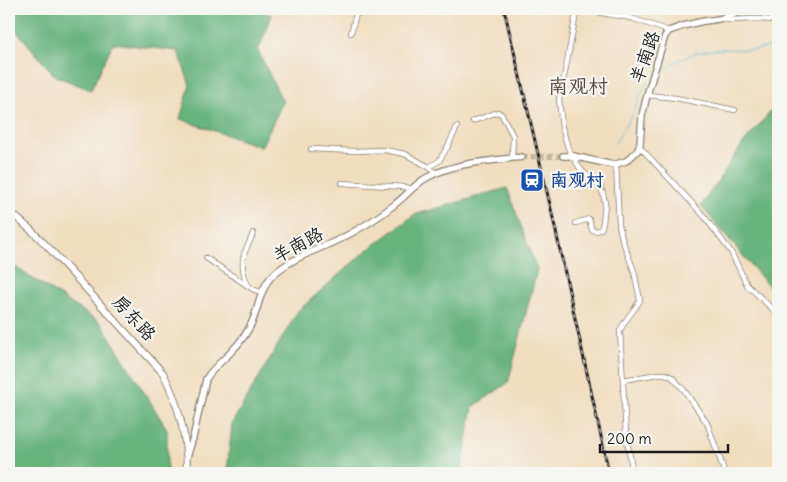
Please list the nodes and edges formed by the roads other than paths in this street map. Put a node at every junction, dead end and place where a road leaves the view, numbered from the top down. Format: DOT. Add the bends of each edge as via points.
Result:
graph roads {
  1 [pos="376,9"];
  2 [pos="578,9"];
  3 [pos="744,9"];
  4 [pos="724,19"];
  5 [pos="774,20"];
  6 [pos="669,30"];
  7 [pos="350,33"];
  8 [pos="647,96"];
  9 [pos="735,110"];
  10 [pos="473,121"];
  11 [pos="457,127"];
  12 [pos="639,146"];
  13 [pos="311,149"];
  14 [pos="563,156"];
  15 [pos="573,156"];
  16 [pos="522,157"];
  17 [pos="512,158"];
  18 [pos="616,164"];
  19 [pos="429,167"];
  20 [pos="436,173"];
  21 [pos="342,183"];
  22 [pos="412,189"];
  23 [pos="9,211"];
  24 [pos="576,223"];
  25 [pos="253,233"];
  26 [pos="206,258"];
  27 [pos="249,287"];
  28 [pos="262,292"];
  29 [pos="778,314"];
  30 [pos="623,380"];
  31 [pos="187,459"];
  32 [pos="186,472"];
  33 [pos="633,473"];
  34 [pos="725,473"];
  1 -- 7 [label="street" via="356,14"];
  2 -- 6 [label="street" via="631,18"];
  2 -- 15 [label="street" via="559,99 562,127"];
  3 -- 4 [label="street, 羊南路"];
  4 -- 5 [label="street"];
  4 -- 6 [label="street, 羊南路"];
  6 -- 8 [label="street, 羊南路"];
  8 -- 9 [label="street" via="676,98"];
  8 -- 12 [label="street, 羊南路"];
  10 -- 17 [label="street" via="498,112 502,115 512,136"];
  11 -- 19 [label="street" via="439,161"];
  12 -- 18 [label="street" via="626,161"];
  12 -- 29 [label="street" via="704,216 730,252 747,285"];
  13 -- 19 [label="street" via="385,150 405,154"];
  14 -- 15 [label="street"];
  15 -- 18 [label="street"];
  15 -- 24 [label="street" via="581,170 601,188 605,203 601,229 592,230 589,219"];
  16 -- 17 [label="street, 羊南路"];
  17 -- 20 [label="street, 羊南路" via="464,164"];
  18 -- 30 [label="street" via="619,225 640,300 620,331"];
  19 -- 20 [label="street"];
  20 -- 22 [label="street, 羊南路"];
  21 -- 22 [label="street"];
  22 -- 28 [label="street, 羊南路" via="378,217 282,267"];
  23 -- 31 [label="main road, 房东路" via="48,246 163,373 178,406"];
  25 -- 27 [label="street" via="242,260"];
  26 -- 27 [label="street"];
  27 -- 28 [label="street"];
  28 -- 31 [label="street, 羊南路" via="247,331 206,379"];
  30 -- 33 [label="street" via="626,435"];
  30 -- 34 [label="street" via="658,374 672,378 707,423"];
  31 -- 32 [label="main road, 房东路"];
}
